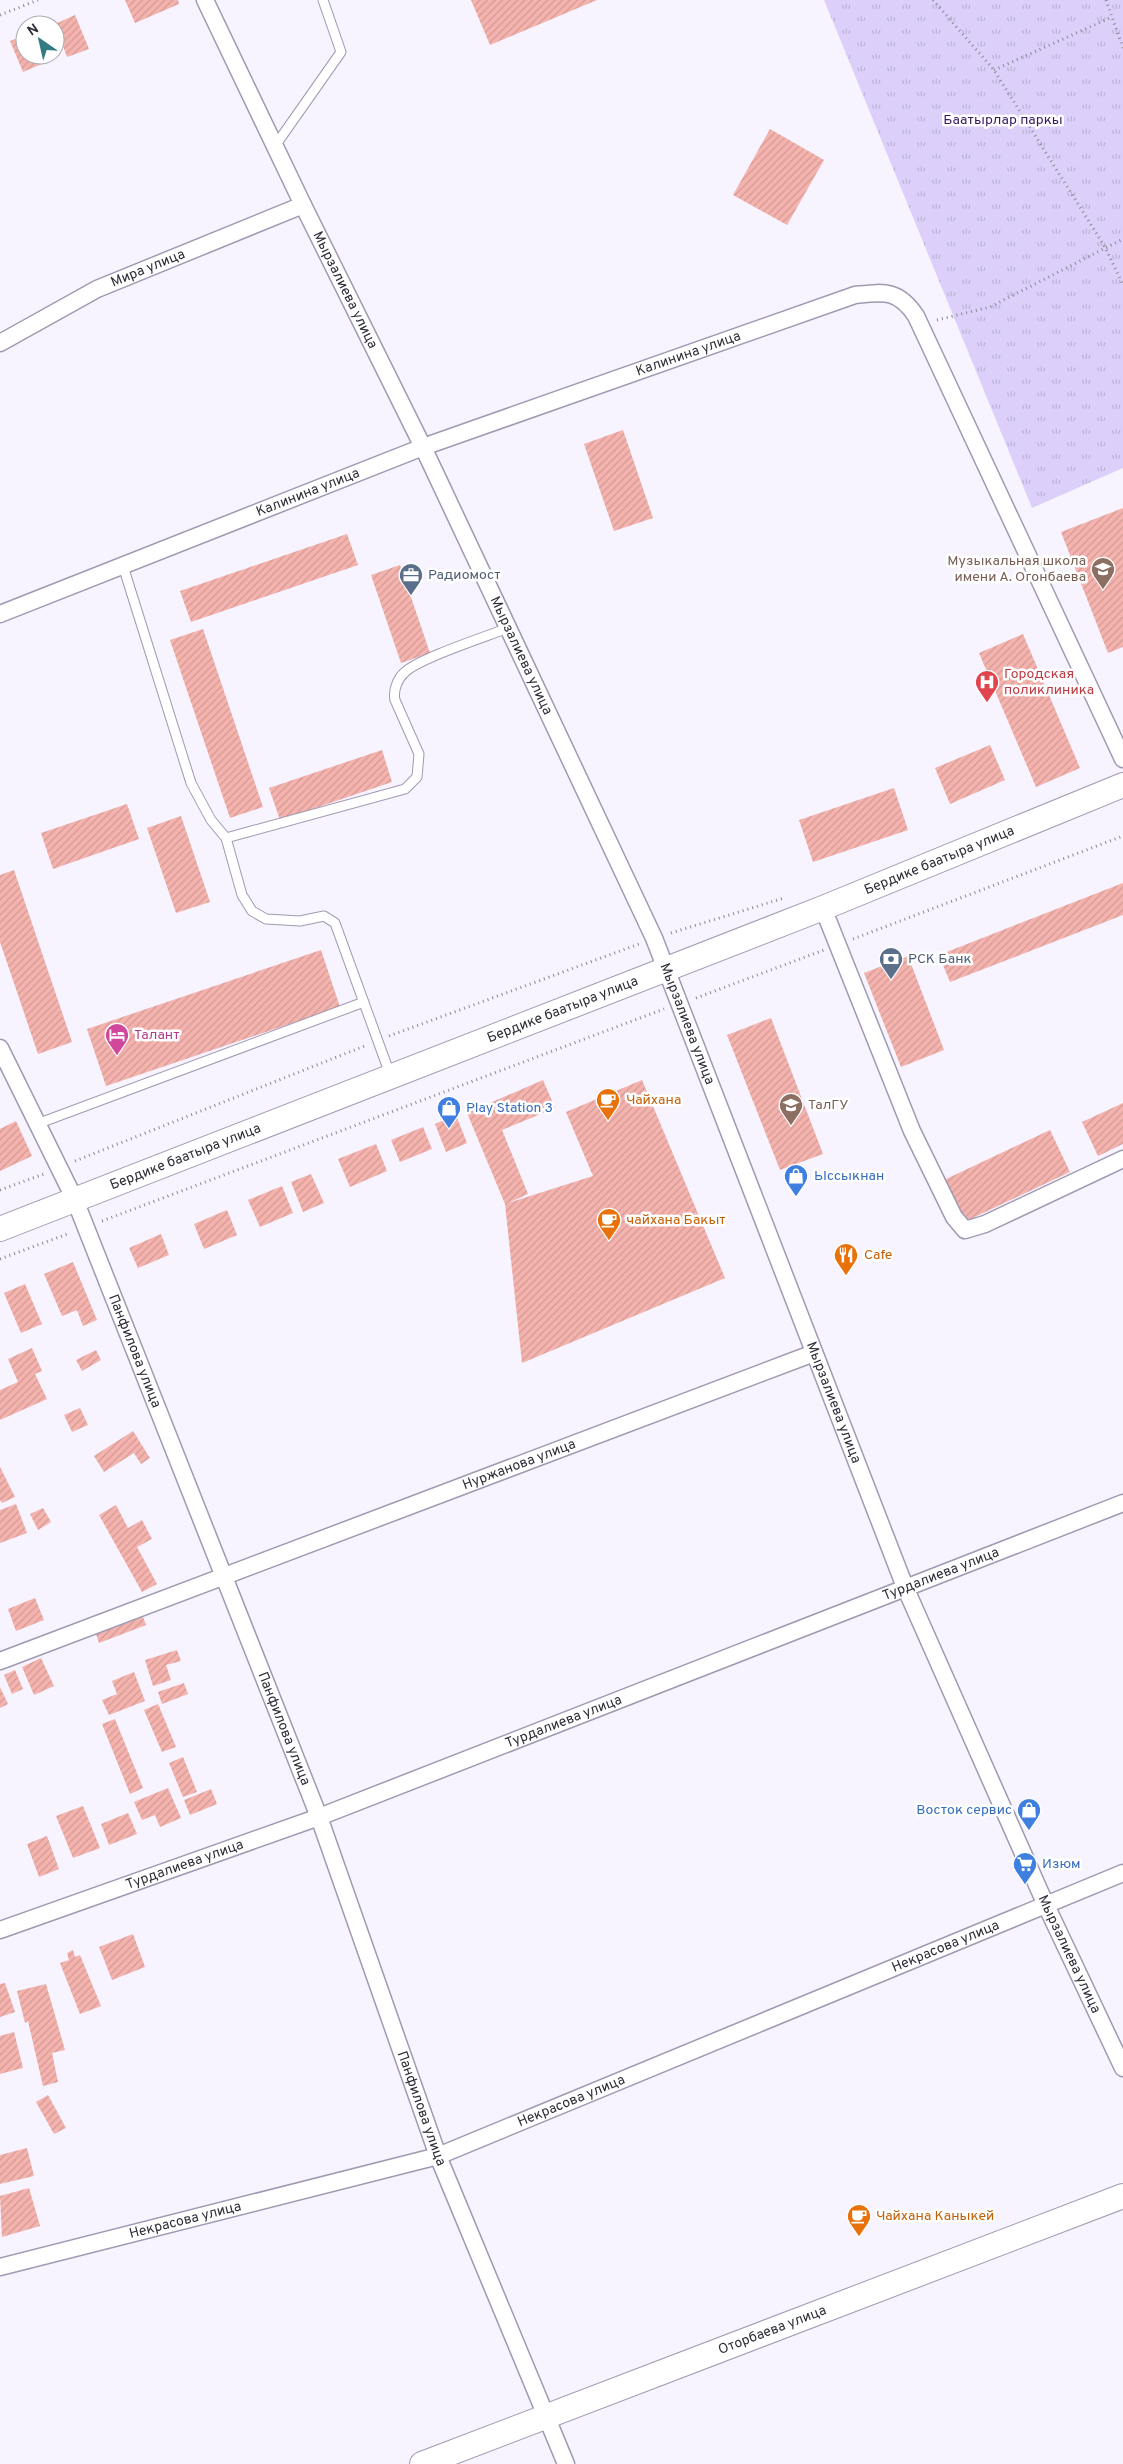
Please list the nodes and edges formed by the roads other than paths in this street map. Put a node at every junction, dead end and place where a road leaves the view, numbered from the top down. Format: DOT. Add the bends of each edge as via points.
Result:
graph roads {
  1 [pos="205,0"];
  2 [pos="323,0"];
  3 [pos="275,146"];
  4 [pos="303,205"];
  5 [pos="0,343"];
  6 [pos="423,447"];
  7 [pos="123,566"];
  8 [pos="0,614"];
  9 [pos="508,628"];
  10 [pos="1123,759"];
  11 [pos="1123,785"];
  12 [pos="226,838"];
  13 [pos="824,908"];
  14 [pos="667,969"];
  15 [pos="364,1002"];
  16 [pos="0,1048"];
  17 [pos="391,1077"];
  18 [pos="37,1124"];
  19 [pos="1123,1159"];
  20 [pos="75,1200"];
  21 [pos="0,1229"];
  22 [pos="814,1353"];
  23 [pos="1123,1503"];
  24 [pos="224,1577"];
  25 [pos="905,1587"];
  26 [pos="0,1661"];
  27 [pos="319,1817"];
  28 [pos="1123,1873"];
  29 [pos="1045,1903"];
  30 [pos="0,1930"];
  31 [pos="1123,2068"];
  32 [pos="438,2156"];
  33 [pos="1123,2196"];
  34 [pos="0,2267"];
  35 [pos="545,2418"];
  36 [pos="422,2464"];
  37 [pos="566,2464"];
  1 -- 3 [label="street, Мырзалиева улица"];
  2 -- 3 [label="lane" via="341,52"];
  3 -- 4 [label="street, Мырзалиева улица"];
  4 -- 5 [label="street, Мира улица" via="97,289"];
  4 -- 6 [label="street, Мырзалиева улица"];
  6 -- 7 [label="street, Калинина улица"];
  6 -- 9 [label="street, Мырзалиева улица"];
  6 -- 10 [label="street, Калинина улица" via="855,295 884,292 906,301 916,316"];
  7 -- 8 [label="street, Калинина улица"];
  7 -- 12 [label="lane" via="191,784 211,820"];
  9 -- 12 [label="lane" via="424,662 405,672 398,682 395,700 419,754 417,777 404,789"];
  9 -- 14 [label="street, Мырзалиева улица"];
  11 -- 13 [label="street, Бердике баатыра улица"];
  12 -- 15 [label="lane" via="242,895 252,911 266,919 300,921 324,916 335,923"];
  13 -- 14 [label="street, Бердике баатыра улица"];
  13 -- 19 [label="street" via="912,1131 954,1217 966,1230"];
  14 -- 17 [label="street, Бердике баатыра улица"];
  14 -- 22 [label="street, Мырзалиева улица"];
  15 -- 17 [label="lane"];
  15 -- 18 [label="lane"];
  16 -- 18 [label="street, Панфилова улица"];
  17 -- 20 [label="street, Бердике баатыра улица"];
  18 -- 20 [label="street, Панфилова улица"];
  20 -- 21 [label="street, Бердике баатыра улица"];
  20 -- 24 [label="street, Панфилова улица"];
  22 -- 24 [label="street, Нуржанова улица"];
  22 -- 25 [label="street, Мырзалиева улица"];
  23 -- 25 [label="street, Турдалиева улица"];
  24 -- 26 [label="street, Нуржанова улица"];
  24 -- 27 [label="street, Панфилова улица"];
  25 -- 27 [label="street, Турдалиева улица"];
  25 -- 29 [label="street, Мырзалиева улица"];
  27 -- 30 [label="street, Турдалиева улица"];
  27 -- 32 [label="street, Панфилова улица"];
  28 -- 29 [label="street, Некрасова улица"];
  29 -- 31 [label="street, Мырзалиева улица"];
  29 -- 32 [label="street, Некрасова улица"];
  32 -- 34 [label="street, Некрасова улица"];
  32 -- 35 [label="street, Панфилова улица"];
  33 -- 35 [label="street, Оторбаева улица"];
  35 -- 36 [label="street, Оторбаева улица"];
  35 -- 37 [label="street, Панфилова улица"];
}
